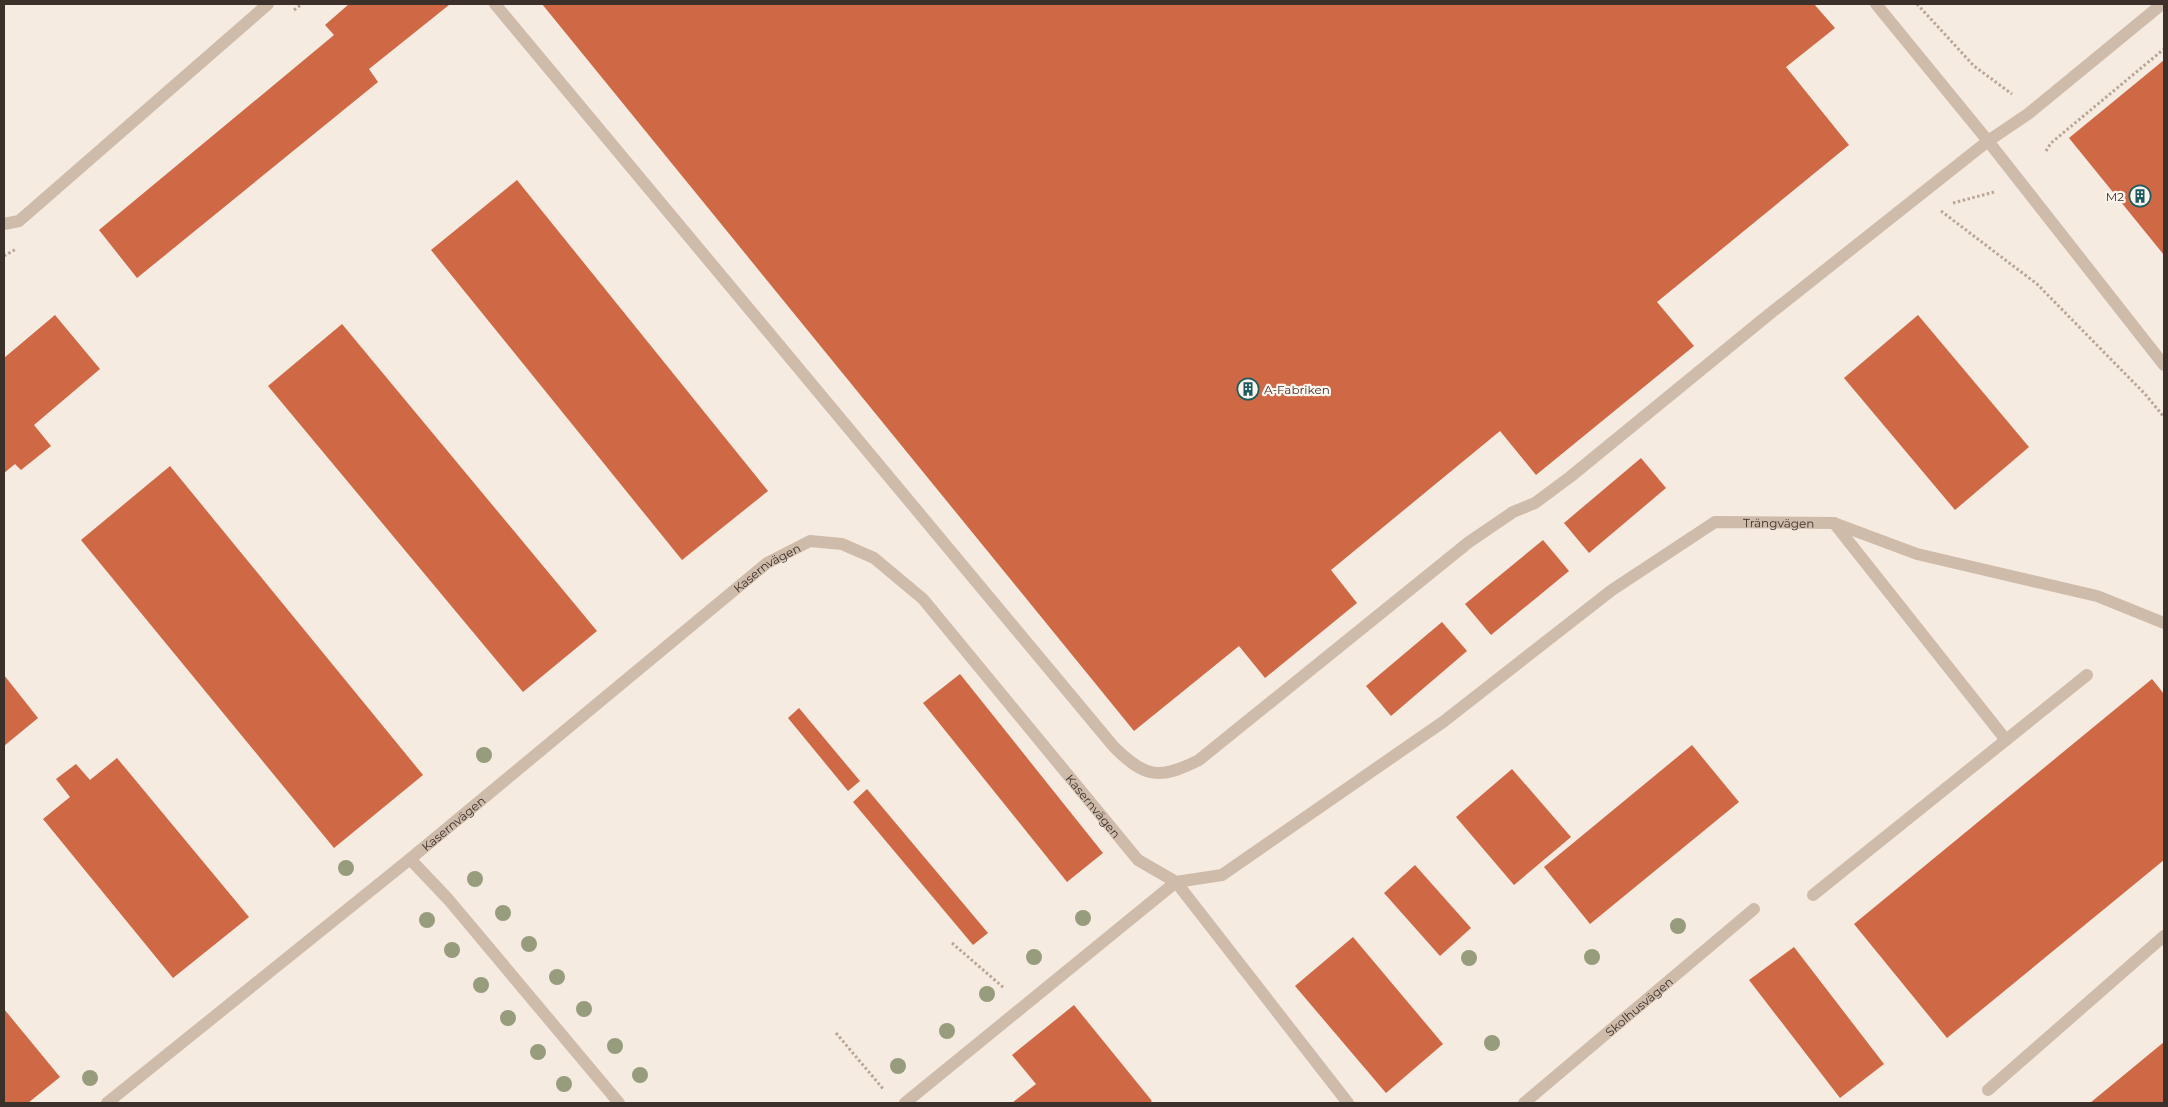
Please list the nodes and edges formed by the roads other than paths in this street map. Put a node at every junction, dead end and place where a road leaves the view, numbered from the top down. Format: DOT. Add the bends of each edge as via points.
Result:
graph roads {
  1 [pos="268,4"];
  2 [pos="495,4"];
  3 [pos="1876,4"];
  4 [pos="2162,4"];
  5 [pos="1988,141"];
  6 [pos="4,224"];
  7 [pos="2164,365"];
  8 [pos="1834,523"];
  9 [pos="2164,623"];
  10 [pos="2087,674"];
  11 [pos="2006,740"];
  12 [pos="410,859"];
  13 [pos="1176,882"];
  14 [pos="1813,895"];
  15 [pos="1754,909"];
  16 [pos="2164,936"];
  17 [pos="1988,1090"];
  18 [pos="107,1103"];
  19 [pos="619,1103"];
  20 [pos="905,1103"];
  21 [pos="1348,1103"];
  22 [pos="1524,1103"];
  1 -- 6 [label="street" via="19,221"];
  2 -- 5 [label="street" via="1114,747 1140,769 1157,774 1176,772 1199,760 1469,542 1570,477"];
  3 -- 5 [label="street"];
  4 -- 5 [label="street" via="2028,114"];
  5 -- 7 [label="street"];
  8 -- 9 [label="street, Trängvägen" via="1917,554 2097,596"];
  8 -- 11 [label="street"];
  8 -- 13 [label="street, Trängvägen" via="1715,522 1612,590 1443,722 1222,875"];
  10 -- 11 [label="street"];
  11 -- 14 [label="street"];
  12 -- 13 [label="street, Kasernvägen" via="767,563 810,541 842,544 874,558 924,599 1138,860"];
  12 -- 18 [label="street, Kasernvägen"];
  12 -- 19 [label="street" via="448,899"];
  13 -- 20 [label="street"];
  13 -- 21 [label="street"];
  15 -- 22 [label="street, Skolhusvägen"];
  16 -- 17 [label="street"];
}
